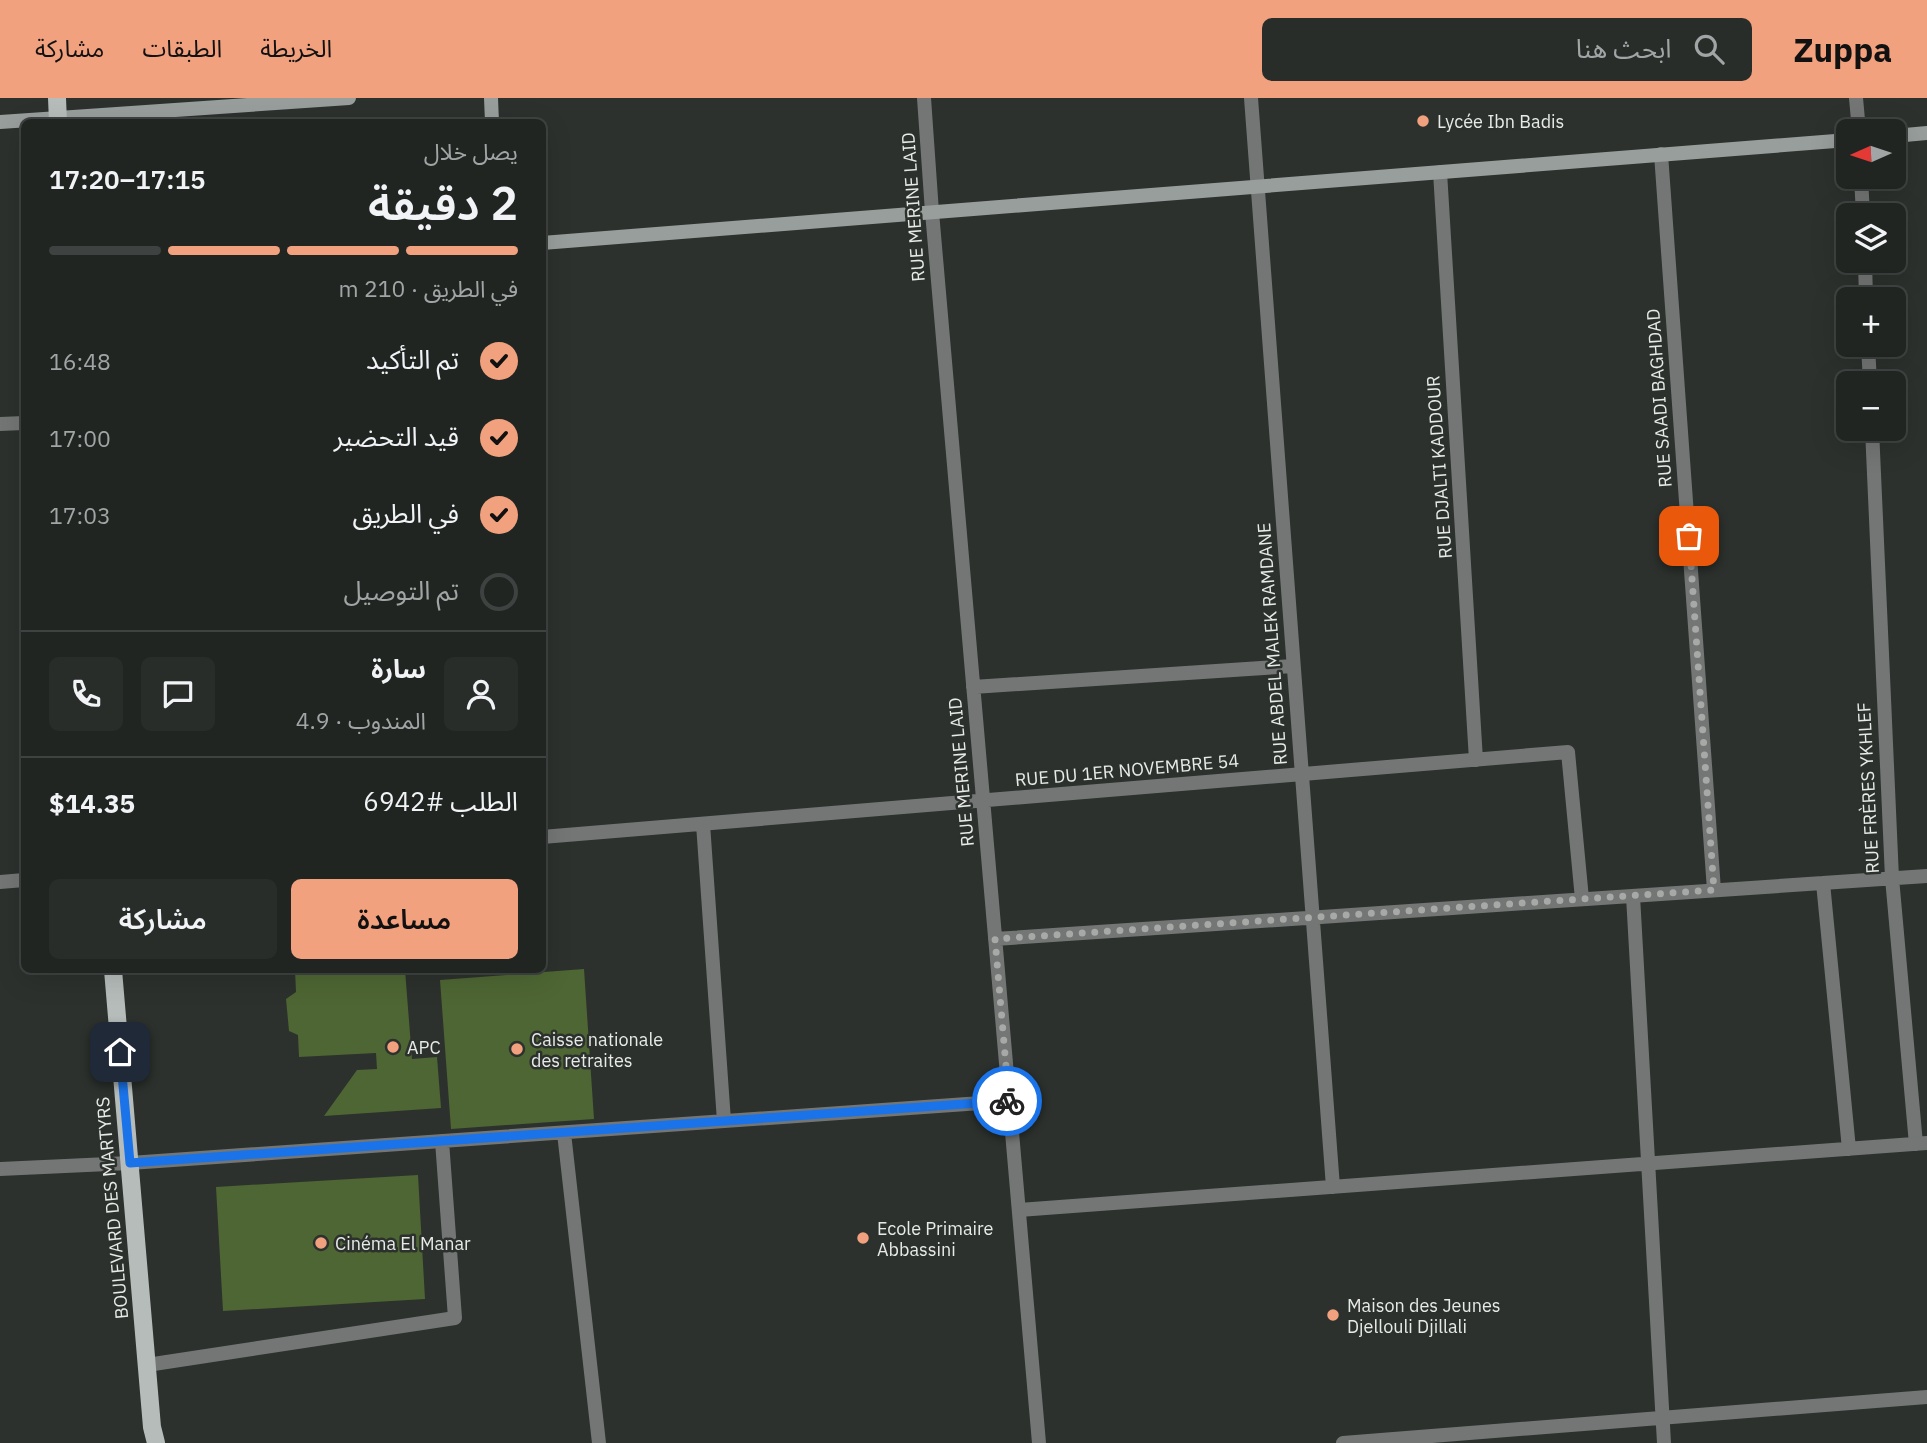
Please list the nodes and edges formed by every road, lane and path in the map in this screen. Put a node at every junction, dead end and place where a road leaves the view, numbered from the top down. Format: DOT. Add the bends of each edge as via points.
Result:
graph roads {
  1 [pos="57,98"];
  2 [pos="349,98"];
  3 [pos="491,98"];
  4 [pos="924,98"];
  5 [pos="1251,98"];
  6 [pos="1856,98"];
  7 [pos="58,119"];
  8 [pos="71,119"];
  9 [pos="492,119"];
  10 [pos="1858,119"];
  11 [pos="21,121"];
  12 [pos="0,122"];
  13 [pos="1927,133"];
  14 [pos="1906,135"];
  15 [pos="1836,141"];
  16 [pos="1661,154"];
  17 [pos="1440,172"];
  18 [pos="1256,186"];
  19 [pos="932,212"];
  20 [pos="546,243"];
  21 [pos="21,423"];
  22 [pos="0,424"];
  23 [pos="1873,441"];
  24 [pos="1293,666"];
  25 [pos="973,687"];
  26 [pos="1476,760"];
  27 [pos="1301,775"];
  28 [pos="983,801"];
  29 [pos="703,824"];
  30 [pos="546,837"];
  31 [pos="1927,876"];
  32 [pos="1892,878"];
  33 [pos="21,880"];
  34 [pos="0,883"];
  35 [pos="1823,883"];
  36 [pos="1714,890"];
  37 [pos="1633,896"];
  38 [pos="1582,899"];
  39 [pos="1312,917"];
  40 [pos="995,939"];
  41 [pos="113,973"];
  42 [pos="1009,1101"];
  43 [pos="724,1121"];
  44 [pos="564,1133"];
  45 [pos="442,1141"];
  46 [pos="1921,1144"];
  47 [pos="1849,1149"];
  48 [pos="130,1163"];
  49 [pos="1647,1164"];
  50 [pos="0,1169"];
  51 [pos="1333,1187"];
  52 [pos="1019,1210"];
  53 [pos="146,1365"];
  54 [pos="1927,1397"];
  55 [pos="1662,1418"];
  56 [pos="156,1443"];
  57 [pos="599,1443"];
  58 [pos="1039,1443"];
  59 [pos="1343,1443"];
  60 [pos="1664,1443"];
  1 -- 7 [label="main road"];
  2 -- 8 [label="main road"];
  3 -- 9 [label="main road"];
  4 -- 19 [label="street, RUE MERINE LAID"];
  5 -- 18 [label="street, RUE ABDEL MALEK RAMDANE"];
  6 -- 10 [label="street"];
  11 -- 12 [label="main road"];
  13 -- 14 [label="main road"];
  15 -- 16 [label="main road"];
  16 -- 17 [label="main road"];
  16 -- 36 [label="street, RUE SAADI BAGHDAD"];
  17 -- 18 [label="main road"];
  17 -- 26 [label="street, RUE DJALTI KADDOUR"];
  18 -- 19 [label="main road"];
  18 -- 24 [label="street, RUE ABDEL MALEK RAMDANE"];
  19 -- 20 [label="main road"];
  19 -- 25 [label="street, RUE MERINE LAID"];
  21 -- 22 [label="street"];
  23 -- 32 [label="street, RUE FRÈRES YKHLEF"];
  24 -- 25 [label="street"];
  24 -- 27 [label="street, RUE ABDEL MALEK RAMDANE"];
  25 -- 28 [label="street, RUE MERINE LAID"];
  26 -- 27 [label="street, RUE DU 1ER NOVEMBRE 54"];
  26 -- 38 [label="street, RUE DU 1ER NOVEMBRE 54" via="1568,752"];
  27 -- 28 [label="street, RUE DU 1ER NOVEMBRE 54"];
  27 -- 39 [label="street, RUE ABDEL MALEK RAMDANE"];
  28 -- 29 [label="street, RUE DU 1ER NOVEMBRE 54"];
  28 -- 40 [label="street, RUE MERINE LAID"];
  29 -- 30 [label="street, RUE DU 1ER NOVEMBRE 54"];
  29 -- 43 [label="street"];
  31 -- 32 [label="street"];
  32 -- 35 [label="street"];
  32 -- 46 [label="street, RUE FRÈRES YKHLEF"];
  33 -- 34 [label="street"];
  35 -- 36 [label="street"];
  35 -- 47 [label="street"];
  36 -- 37 [label="street"];
  37 -- 38 [label="street"];
  37 -- 49 [label="street"];
  38 -- 39 [label="street"];
  39 -- 40 [label="street"];
  39 -- 51 [label="street, RUE ABDEL MALEK RAMDANE"];
  40 -- 42 [label="street, RUE MERINE LAID"];
  41 -- 48 [label="main road, BOULEVARD DES MARTYRS"];
  42 -- 43 [label="street"];
  42 -- 52 [label="street, RUE MERINE LAID"];
  43 -- 44 [label="street"];
  44 -- 45 [label="street"];
  44 -- 57 [label="street"];
  45 -- 48 [label="street"];
  45 -- 53 [label="street" via="455,1318"];
  46 -- 47 [label="street"];
  47 -- 49 [label="street"];
  48 -- 50 [label="street"];
  48 -- 53 [label="main road, BOULEVARD DES MARTYRS"];
  49 -- 51 [label="street"];
  49 -- 55 [label="street"];
  51 -- 52 [label="street"];
  52 -- 58 [label="street, RUE MERINE LAID"];
  53 -- 56 [label="main road, BOULEVARD DES MARTYRS"];
  54 -- 55 [label="street"];
  55 -- 59 [label="street"];
  55 -- 60 [label="street"];
}
